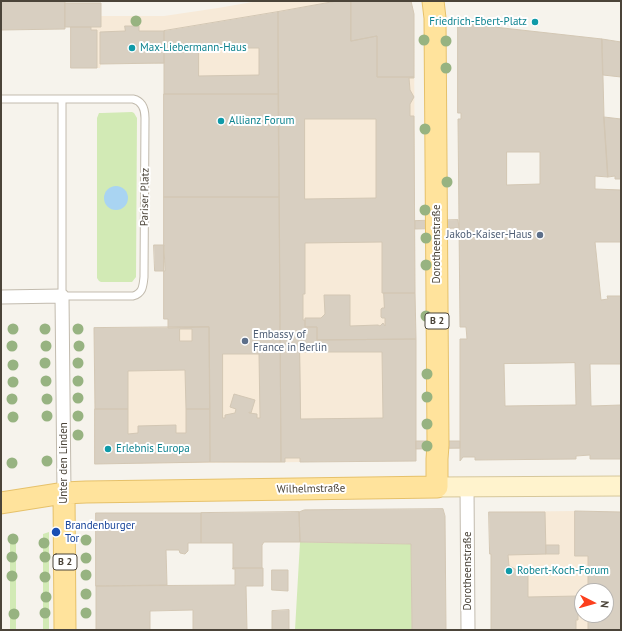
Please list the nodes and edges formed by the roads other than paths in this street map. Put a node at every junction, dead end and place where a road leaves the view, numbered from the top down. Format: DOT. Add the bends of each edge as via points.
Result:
graph roads {
  1 [pos="433,1"];
  2 [pos="1,99"];
  3 [pos="62,99"];
  4 [pos="62,296"];
  5 [pos="1,297"];
  6 [pos="621,486"];
  7 [pos="437,487"];
  8 [pos="467,488"];
  9 [pos="64,493"];
  10 [pos="1,504"];
  11 [pos="65,630"];
  12 [pos="468,630"];
  1 -- 7 [label="main road, Dorotheenstraße / B 2"];
  2 -- 3 [label="lane, Pariser Platz"];
  3 -- 4 [label="lane"];
  3 -- 4 [label="lane, Pariser Platz" via="136,99 141,104 145,118 145,202 142,290 133,296"];
  4 -- 5 [label="street, Pariser Platz"];
  4 -- 9 [label="street, Unter den Linden"];
  6 -- 8 [label="street, Wilhelmstraße"];
  7 -- 8 [label="street, Wilhelmstraße"];
  7 -- 9 [label="main road, Wilhelmstraße"];
  8 -- 12 [label="street, Dorotheenstraße"];
  9 -- 10 [label="main road, Wilhelmstraße"];
  9 -- 11 [label="main road, Unter den Linden / B 2"];
}
